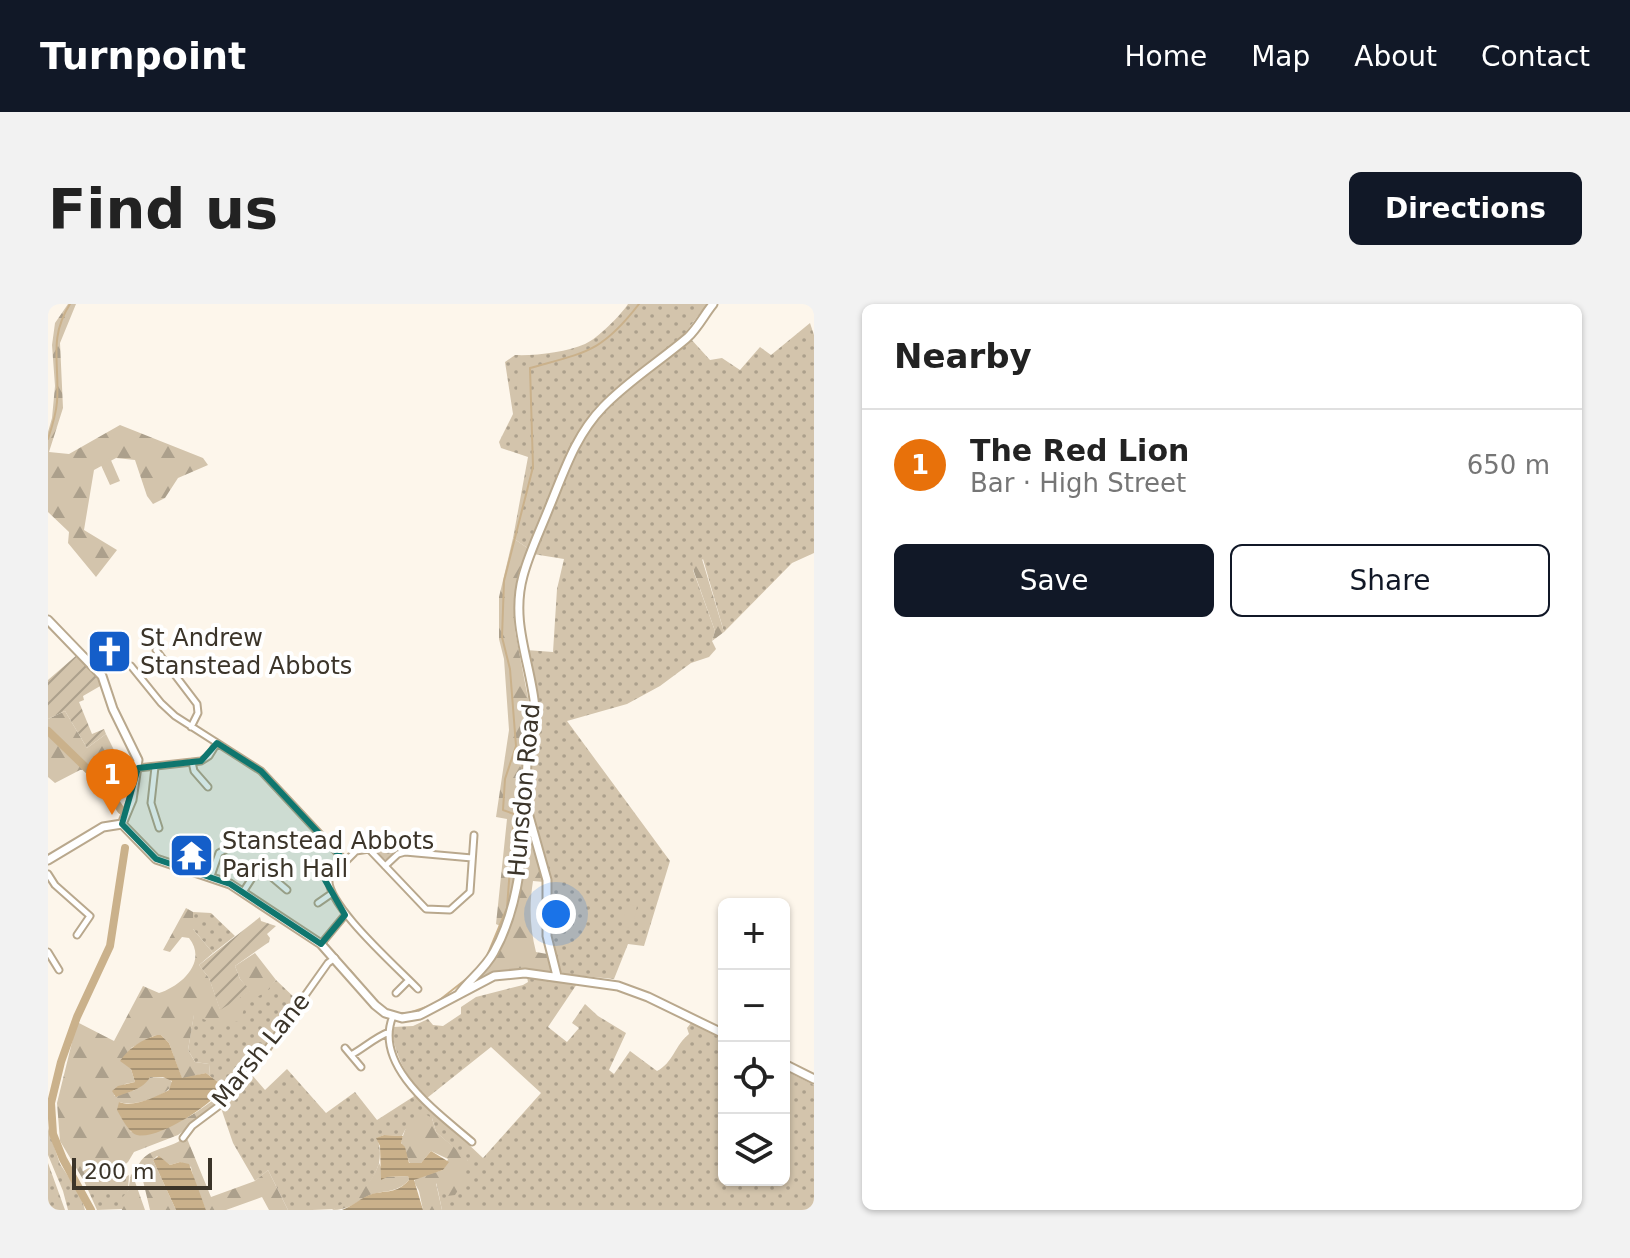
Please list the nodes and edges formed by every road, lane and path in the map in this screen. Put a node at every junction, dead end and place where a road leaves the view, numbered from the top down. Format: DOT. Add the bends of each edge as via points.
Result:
graph roads {
  1 [pos="713,304"];
  2 [pos="48,620"];
  3 [pos="156,650"];
  4 [pos="131,666"];
  5 [pos="191,727"];
  6 [pos="217,743"];
  7 [pos="192,762"];
  8 [pos="155,767"];
  9 [pos="138,768"];
  10 [pos="208,787"];
  11 [pos="526,807"];
  12 [pos="122,824"];
  13 [pos="159,828"];
  14 [pos="474,835"];
  15 [pos="226,849"];
  16 [pos="472,858"];
  17 [pos="48,860"];
  18 [pos="345,861"];
  19 [pos="385,866"];
  20 [pos="48,874"];
  21 [pos="211,876"];
  22 [pos="287,890"];
  23 [pos="243,892"];
  24 [pos="331,894"];
  25 [pos="318,903"];
  26 [pos="345,915"];
  27 [pos="77,935"];
  28 [pos="321,944"];
  29 [pos="48,952"];
  30 [pos="335,958"];
  31 [pos="59,970"];
  32 [pos="557,976"];
  33 [pos="409,980"];
  34 [pos="418,989"];
  35 [pos="396,993"];
  36 [pos="459,994"];
  37 [pos="393,1016"];
  38 [pos="718,1031"];
  39 [pos="389,1032"];
  40 [pos="345,1048"];
  41 [pos="351,1055"];
  42 [pos="361,1067"];
  43 [pos="790,1067"];
  44 [pos="814,1079"];
  45 [pos="183,1138"];
  46 [pos="472,1142"];
  1 -- 11 [label="main road, Hunsdon Road" via="692,332 602,407 585,430 531,552 517,605 535,713"];
  2 -- 9 [label="main road" via="102,676"];
  3 -- 5 [label="street" via="197,704"];
  4 -- 5 [label="street" via="161,703"];
  5 -- 6 [label="street"];
  6 -- 7 [label="street" via="206,758"];
  6 -- 18 [label="street" via="261,771"];
  7 -- 8 [label="street"];
  7 -- 10 [label="street"];
  8 -- 9 [label="street"];
  8 -- 13 [label="street" via="151,807"];
  9 -- 12 [label="main road"];
  11 -- 32 [label="main road" via="547,880 549,948"];
  11 -- 36 [label="main road, Hunsdon Road" via="517,884 499,943"];
  12 -- 17 [label="main road" via="106,826"];
  12 -- 21 [label="main road" via="156,859"];
  14 -- 16 [label="street"];
  15 -- 21 [label="street" via="219,853"];
  16 -- 19 [label="street" via="405,852"];
  16 -- 19 [label="street" via="470,892 454,908 442,911 426,909"];
  18 -- 19 [label="street" via="367,849"];
  18 -- 24 [label="street" via="329,878"];
  20 -- 27 [label="street" via="90,916"];
  21 -- 23 [label="main road"];
  22 -- 23 [label="street" via="260,871"];
  23 -- 28 [label="main road"];
  24 -- 25 [label="street"];
  24 -- 26 [label="street"];
  26 -- 28 [label="street"];
  26 -- 33 [label="street"];
  28 -- 30 [label="main road"];
  29 -- 31 [label="street"];
  30 -- 37 [label="main road" via="375,1005"];
  30 -- 45 [label="street, Marsh Lane" via="250,1073"];
  32 -- 36 [label="main road" via="504,973"];
  32 -- 38 [label="main road" via="628,989"];
  33 -- 34 [label="street"];
  33 -- 35 [label="street"];
  36 -- 37 [label="main road" via="420,1015"];
  37 -- 39 [label="street"];
  39 -- 41 [label="street"];
  39 -- 46 [label="street" via="408,1082"];
  40 -- 41 [label="street"];
  41 -- 42 [label="street"];
  43 -- 44 [label="main road"];
}
